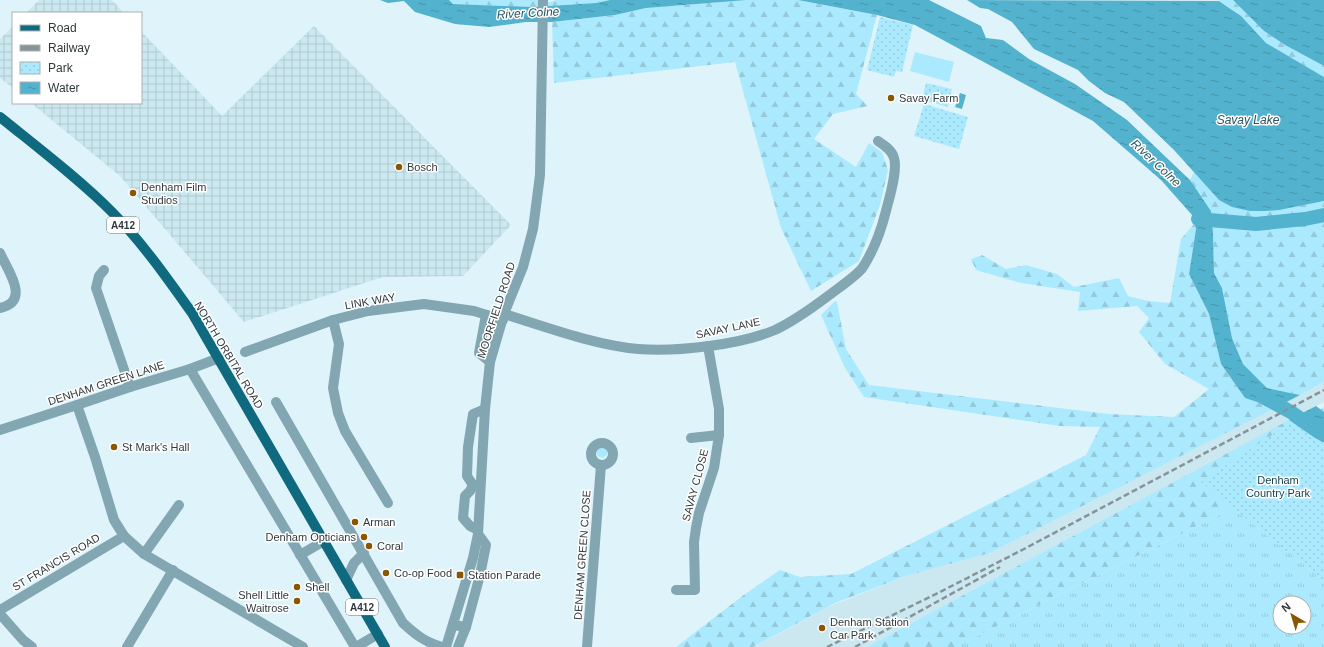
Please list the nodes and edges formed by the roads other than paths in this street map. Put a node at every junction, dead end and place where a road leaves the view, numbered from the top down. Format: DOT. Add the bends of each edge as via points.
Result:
graph roads {
  1 [pos="543,0"];
  2 [pos="0,117"];
  3 [pos="878,141"];
  4 [pos="0,253"];
  5 [pos="104,270"];
  6 [pos="0,308"];
  7 [pos="486,315"];
  8 [pos="503,317"];
  9 [pos="333,320"];
  10 [pos="708,346"];
  11 [pos="245,352"];
  12 [pos="219,358"];
  13 [pos="490,362"];
  14 [pos="190,369"];
  15 [pos="130,387"];
  16 [pos="276,402"];
  17 [pos="77,405"];
  18 [pos="485,409"];
  19 [pos="0,430"];
  20 [pos="719,436"];
  21 [pos="691,438"];
  22 [pos="601,465"];
  23 [pos="477,485"];
  24 [pos="388,503"];
  25 [pos="179,505"];
  26 [pos="478,532"];
  27 [pos="124,536"];
  28 [pos="324,541"];
  29 [pos="364,553"];
  30 [pos="144,554"];
  31 [pos="300,555"];
  32 [pos="173,570"];
  33 [pos="346,580"];
  34 [pos="676,590"];
  35 [pos="0,610"];
  36 [pos="0,614"];
  37 [pos="453,624"];
  38 [pos="466,627"];
  39 [pos="378,634"];
  40 [pos="461,646"];
  41 [pos="32,647"];
  42 [pos="127,647"];
  43 [pos="303,647"];
  44 [pos="356,647"];
  45 [pos="385,647"];
  46 [pos="442,647"];
  47 [pos="446,647"];
  48 [pos="587,647"];
  1 -- 8 [label="street, MOORFIELD ROAD" via="540,175 533,229 523,267"];
  2 -- 12 [label="main road, NORTH ORBITAL ROAD / A412" via="112,212 158,266 192,313"];
  3 -- 10 [label="street, SAVAY LANE" via="890,150 894,158 894,173 881,232 863,268 835,291 775,330 746,339"];
  4 -- 6 [label="street" via="17,289 15,299 6,307"];
  5 -- 15 [label="street" via="99,276 96,288"];
  7 -- 8 [label="street, LINK WAY"];
  7 -- 9 [label="street, LINK WAY" via="424,304 368,311"];
  7 -- 13 [label="street" via="479,352"];
  8 -- 10 [label="street, SAVAY LANE" via="587,340 637,349 663,350"];
  8 -- 13 [label="street, MOORFIELD ROAD"];
  9 -- 11 [label="street, LINK WAY"];
  9 -- 24 [label="street" via="339,344 333,388 338,413 345,431"];
  10 -- 20 [label="street, SAVAY CLOSE" via="719,409"];
  12 -- 14 [label="street, DENHAM GREEN LANE"];
  12 -- 28 [label="main road, NORTH ORBITAL ROAD / A412"];
  13 -- 18 [label="street, MOORFIELD ROAD"];
  14 -- 15 [label="street, DENHAM GREEN LANE"];
  14 -- 31 [label="street"];
  15 -- 17 [label="street, DENHAM GREEN LANE"];
  16 -- 29 [label="street"];
  17 -- 19 [label="street, DENHAM GREEN LANE"];
  17 -- 27 [label="street" via="114,520"];
  18 -- 23 [label="street, MOORFIELD ROAD"];
  18 -- 23 [label="street" via="473,414 468,447 467,476"];
  20 -- 21 [label="street"];
  20 -- 34 [label="street, SAVAY CLOSE" via="714,468 696,528 695,590"];
  22 -- 48 [label="street, DENHAM GREEN CLOSE"];
  23 -- 26 [label="street, MOORFIELD ROAD"];
  23 -- 26 [label="street" via="465,496 463,518"];
  25 -- 30 [label="street"];
  26 -- 37 [label="street, MOORFIELD ROAD"];
  26 -- 38 [label="street" via="486,546"];
  27 -- 30 [label="street"];
  27 -- 35 [label="street, ST FRANCIS ROAD"];
  28 -- 31 [label="street"];
  28 -- 33 [label="main road, NORTH ORBITAL ROAD / A412"];
  29 -- 33 [label="street" via="354,563"];
  29 -- 46 [label="street" via="403,623 418,637"];
  30 -- 32 [label="street"];
  31 -- 44 [label="street"];
  32 -- 42 [label="street"];
  32 -- 43 [label="street"];
  33 -- 39 [label="main road, NORTH ORBITAL ROAD / A412"];
  36 -- 41 [label="street"];
  37 -- 38 [label="street"];
  37 -- 47 [label="street, MOORFIELD ROAD"];
  38 -- 40 [label="street"];
  39 -- 44 [label="street"];
  39 -- 45 [label="main road, NORTH ORBITAL ROAD / A412"];
}
